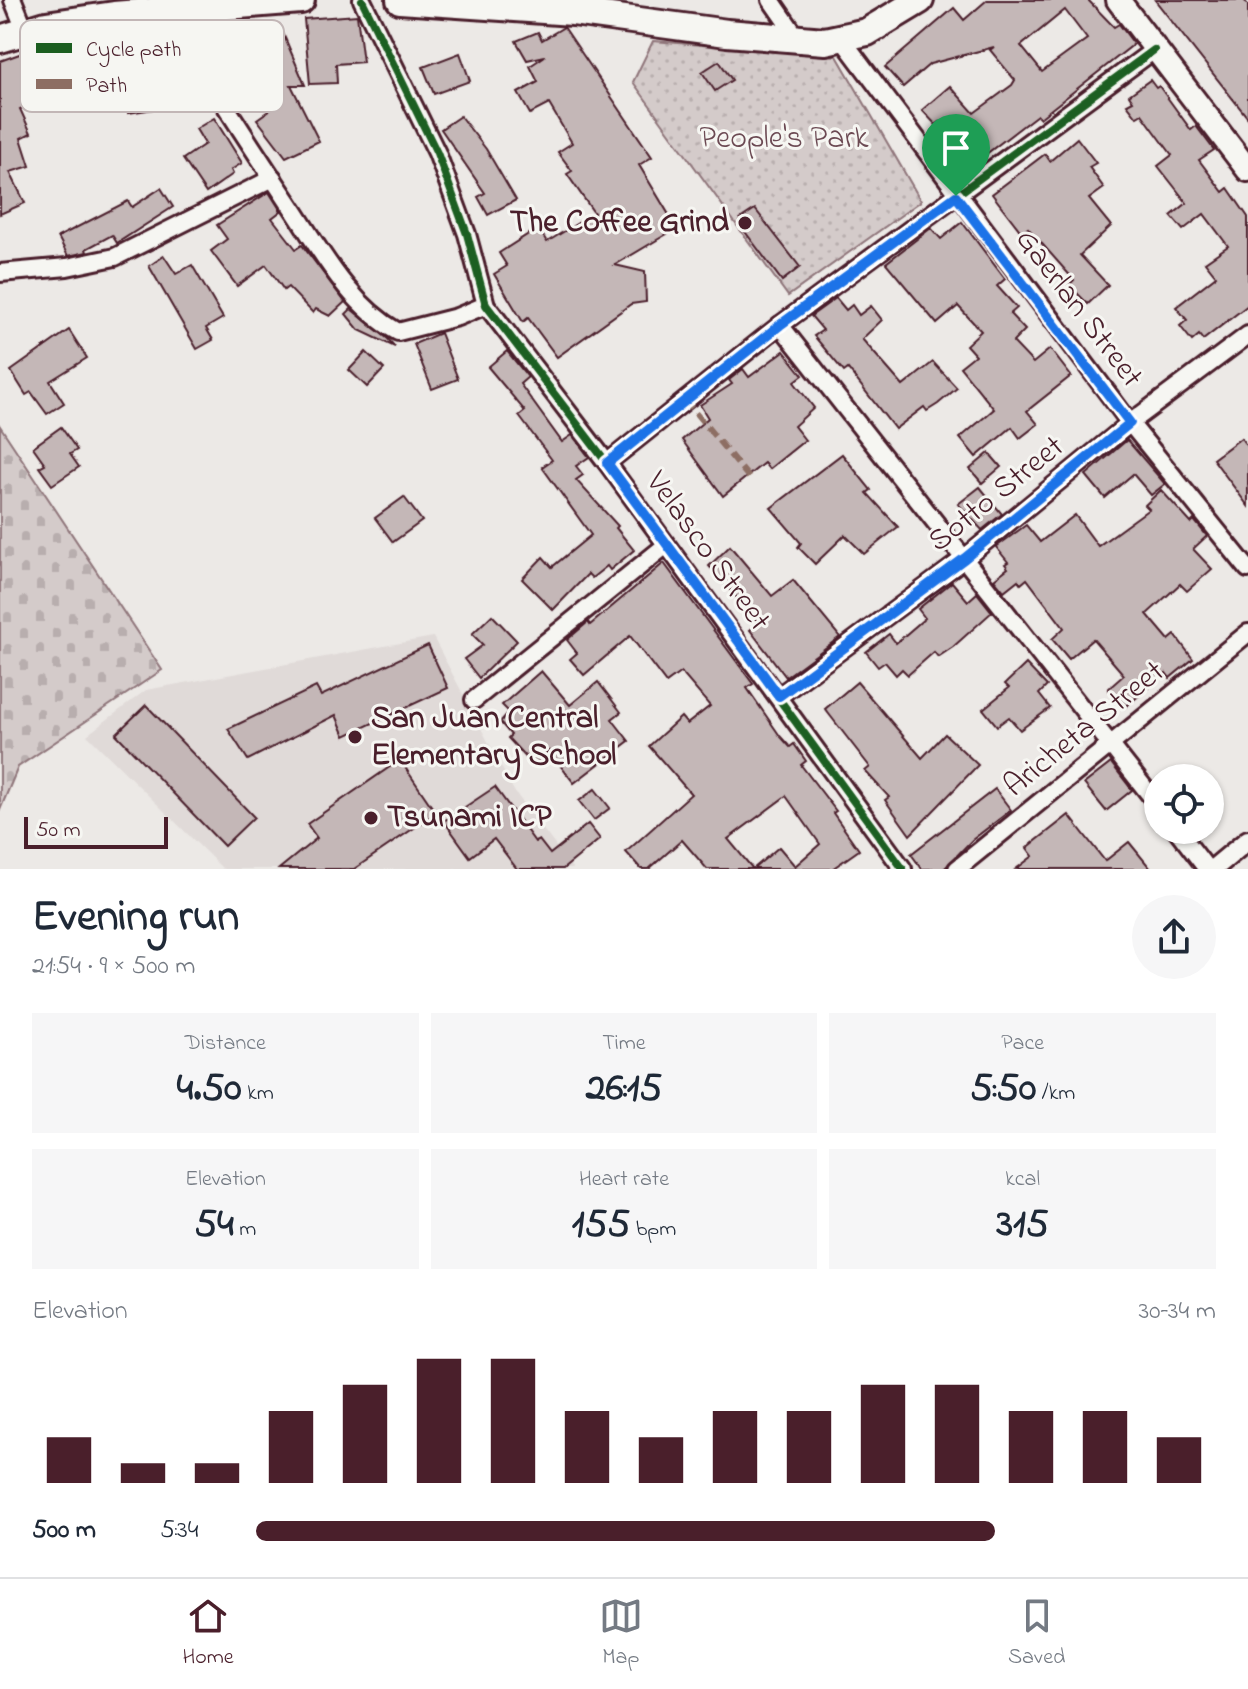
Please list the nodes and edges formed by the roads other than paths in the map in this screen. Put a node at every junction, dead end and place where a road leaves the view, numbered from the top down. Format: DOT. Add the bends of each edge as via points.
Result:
graph roads {
  1 [pos="13,0"];
  2 [pos="301,0"];
  3 [pos="362,0"];
  4 [pos="400,0"];
  5 [pos="771,0"];
  6 [pos="920,0"];
  7 [pos="1118,0"];
  8 [pos="168,12"];
  9 [pos="21,20"];
  10 [pos="84,20"];
  11 [pos="173,20"];
  12 [pos="20,32"];
  13 [pos="0,39"];
  14 [pos="798,39"];
  15 [pos="842,39"];
  16 [pos="1154,50"];
  17 [pos="227,112"];
  18 [pos="1248,170"];
  19 [pos="273,178"];
  20 [pos="956,196"];
  21 [pos="0,273"];
  22 [pos="486,305"];
  23 [pos="780,325"];
  24 [pos="1248,335"];
  25 [pos="1130,423"];
  26 [pos="607,463"];
  27 [pos="665,546"];
  28 [pos="965,558"];
  29 [pos="1248,569"];
  30 [pos="1248,633"];
  31 [pos="779,696"];
  32 [pos="474,700"];
  33 [pos="1112,745"];
  34 [pos="1144,787"];
  35 [pos="1248,840"];
  36 [pos="1189,844"];
  37 [pos="903,869"];
  38 [pos="957,869"];
  39 [pos="1210,869"];
  1 -- 9 [label="street"];
  2 -- 8 [label="highway"];
  3 -- 22 [label="street, Velasco Street" via="442,166"];
  4 -- 14 [label="highway" via="573,12"];
  5 -- 14 [label="street"];
  6 -- 15 [label="highway" via="867,32"];
  7 -- 16 [label="main road"];
  8 -- 10 [label="highway"];
  8 -- 11 [label="street"];
  12 -- 13 [label="highway"];
  14 -- 15 [label="highway"];
  15 -- 20 [label="street, Gaerlan Street"];
  16 -- 18 [label="main road"];
  16 -- 20 [label="street"];
  17 -- 19 [label="street"];
  19 -- 21 [label="street" via="115,257"];
  19 -- 22 [label="street" via="347,289 378,321 398,332"];
  20 -- 23 [label="street"];
  20 -- 25 [label="street, Gaerlan Street"];
  22 -- 26 [label="street, Velasco Street"];
  23 -- 26 [label="street"];
  23 -- 28 [label="street"];
  24 -- 25 [label="street, Sotto Street"];
  25 -- 28 [label="street, Sotto Street"];
  25 -- 29 [label="street, Gaerlan Street"];
  26 -- 27 [label="street, Velasco Street"];
  27 -- 31 [label="street, Velasco Street"];
  27 -- 32 [label="street"];
  28 -- 31 [label="street, Sotto Street"];
  28 -- 33 [label="street"];
  30 -- 33 [label="street, Aricheta Street"];
  31 -- 37 [label="street, Velasco Street"];
  33 -- 34 [label="street"];
  33 -- 38 [label="street, Aricheta Street"];
  35 -- 39 [label="street"];
  36 -- 39 [label="street"];
}
